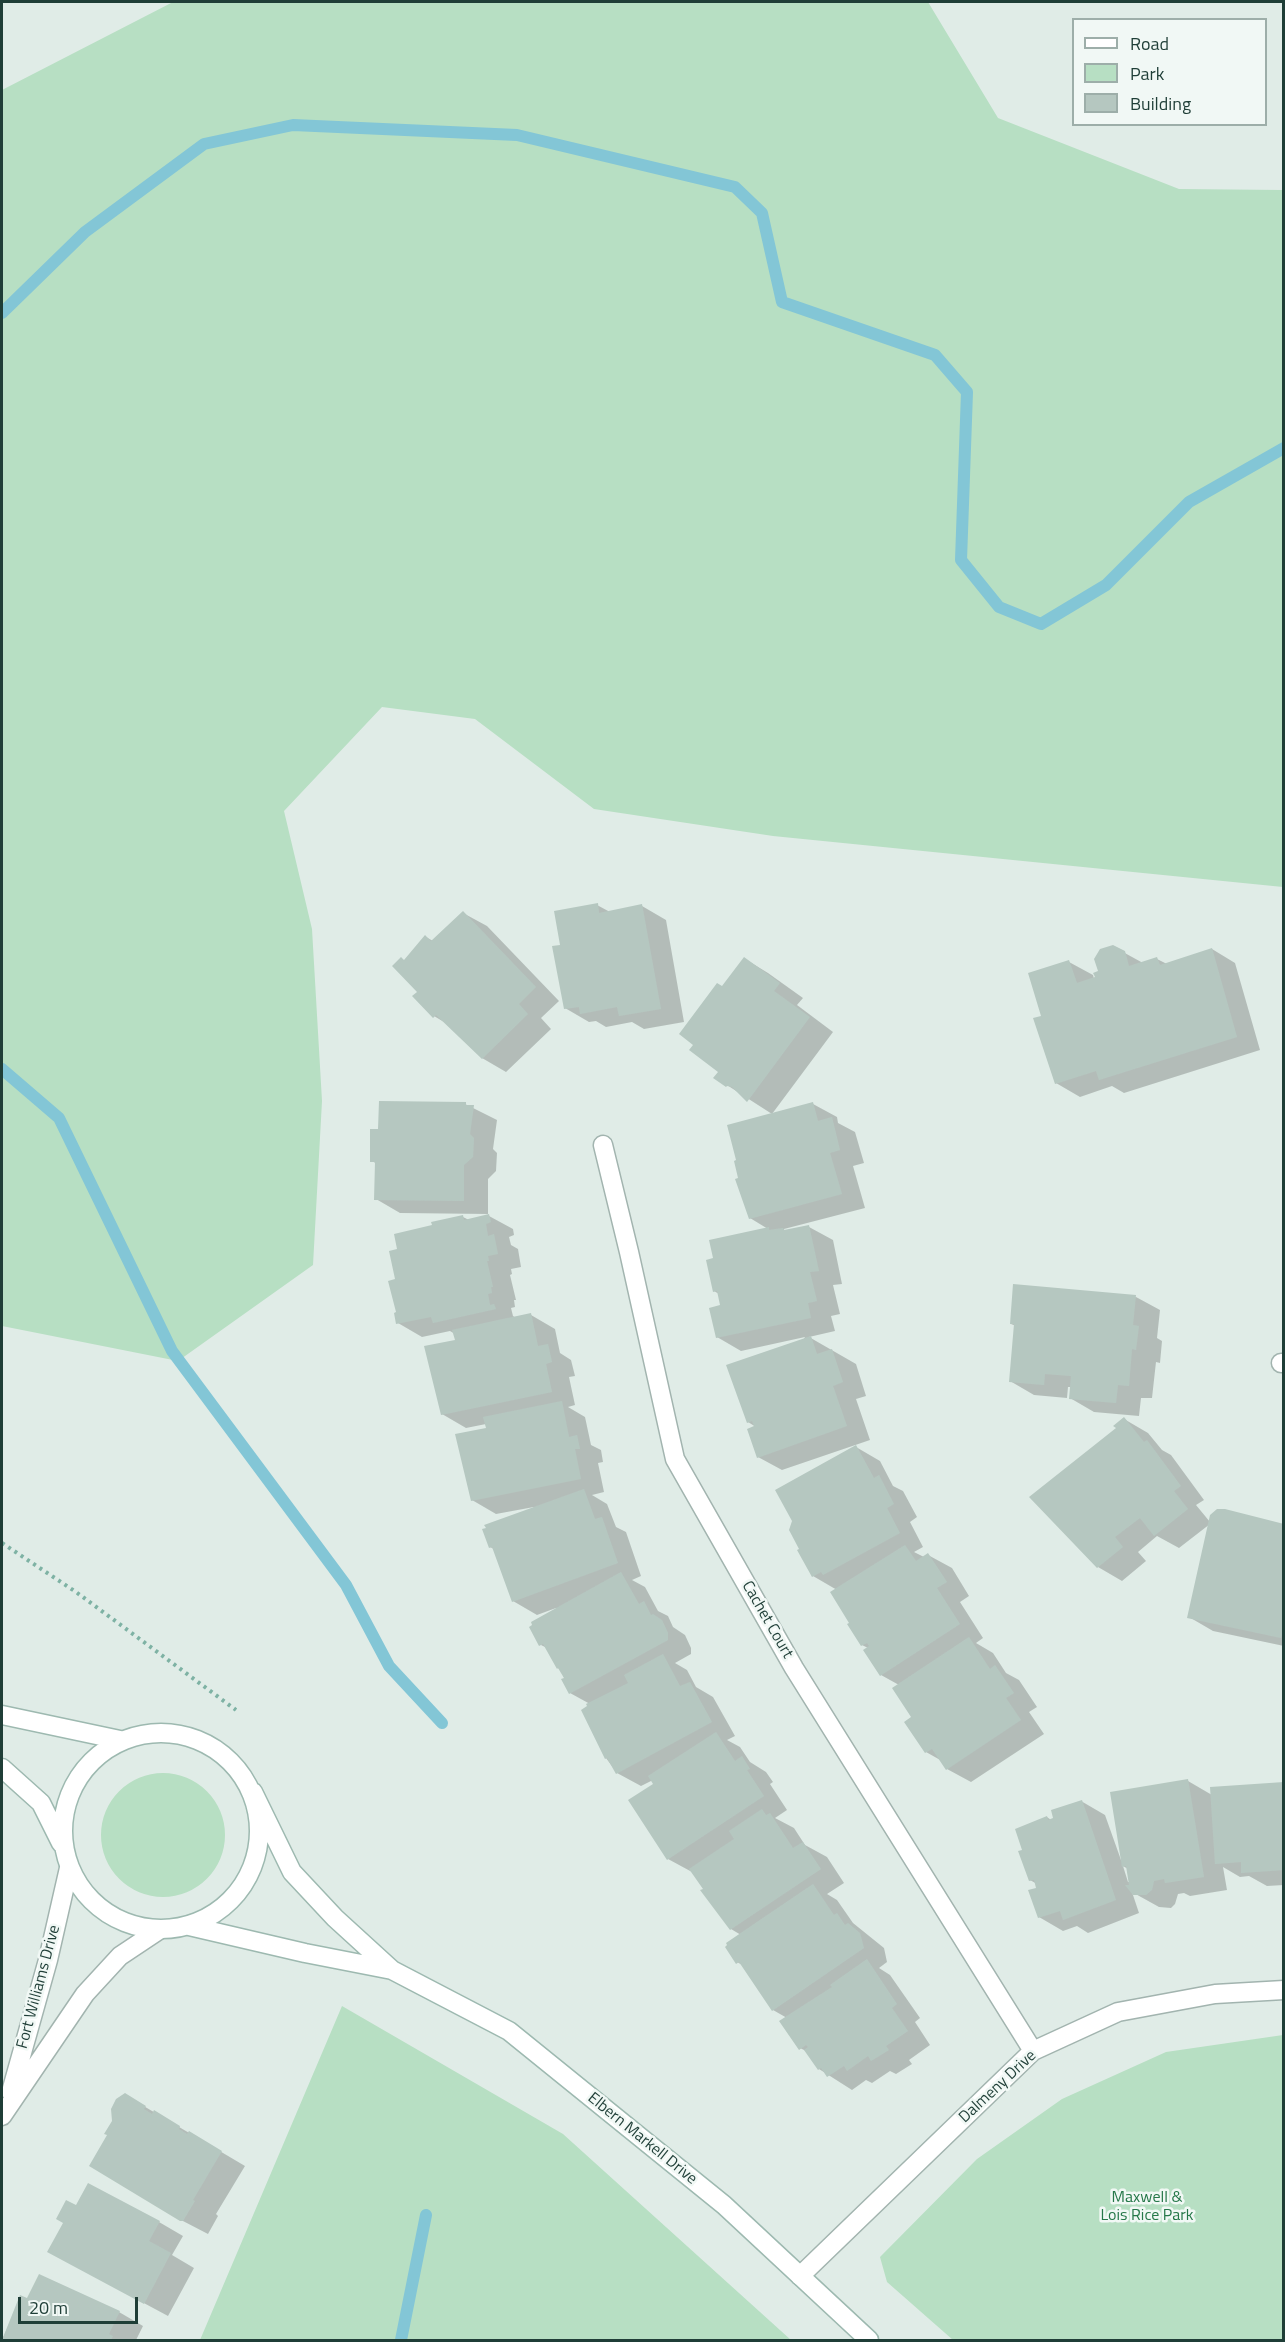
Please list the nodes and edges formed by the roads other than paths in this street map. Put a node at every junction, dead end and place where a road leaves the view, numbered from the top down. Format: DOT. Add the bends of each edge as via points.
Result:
graph roads {
  1 [pos="603,1145"];
  2 [pos="2,1715"];
  3 [pos="120,1740"];
  4 [pos="2,1768"];
  5 [pos="253,1792"];
  6 [pos="63,1846"];
  7 [pos="69,1868"];
  8 [pos="189,1926"];
  9 [pos="159,1930"];
  10 [pos="392,1970"];
  11 [pos="1284,1990"];
  12 [pos="1033,2051"];
  13 [pos="4,2111"];
  14 [pos="800,2276"];
  15 [pos="869,2340"];
  1 -- 12 [label="street, Cachet Court" via="675,1459 794,1668"];
  2 -- 3 [label="street"];
  3 -- 5 [label="street" via="151,1732 192,1737 212,1745 236,1765"];
  3 -- 6 [label="street" via="98,1754 69,1795 62,1820"];
  4 -- 6 [label="street" via="41,1803"];
  5 -- 8 [label="street" via="260,1825 256,1857 242,1887 219,1911"];
  5 -- 10 [label="street, Elbern Markell Drive" via="292,1872"];
  6 -- 7 [label="street"];
  7 -- 9 [label="street" via="83,1892 104,1912 130,1925"];
  7 -- 13 [label="street, Fort Williams Drive" via="48,1960"];
  8 -- 9 [label="street"];
  8 -- 10 [label="street, Elbern Markell Drive"];
  9 -- 13 [label="street, Fort Williams Drive" via="120,1956 85,1994"];
  10 -- 14 [label="street, Elbern Markell Drive" via="509,2031 724,2205"];
  11 -- 12 [label="street, Dalmeny Drive" via="1215,1994 1118,2012"];
  12 -- 14 [label="street, Dalmeny Drive"];
  14 -- 15 [label="street, Elbern Markell Drive"];
}
